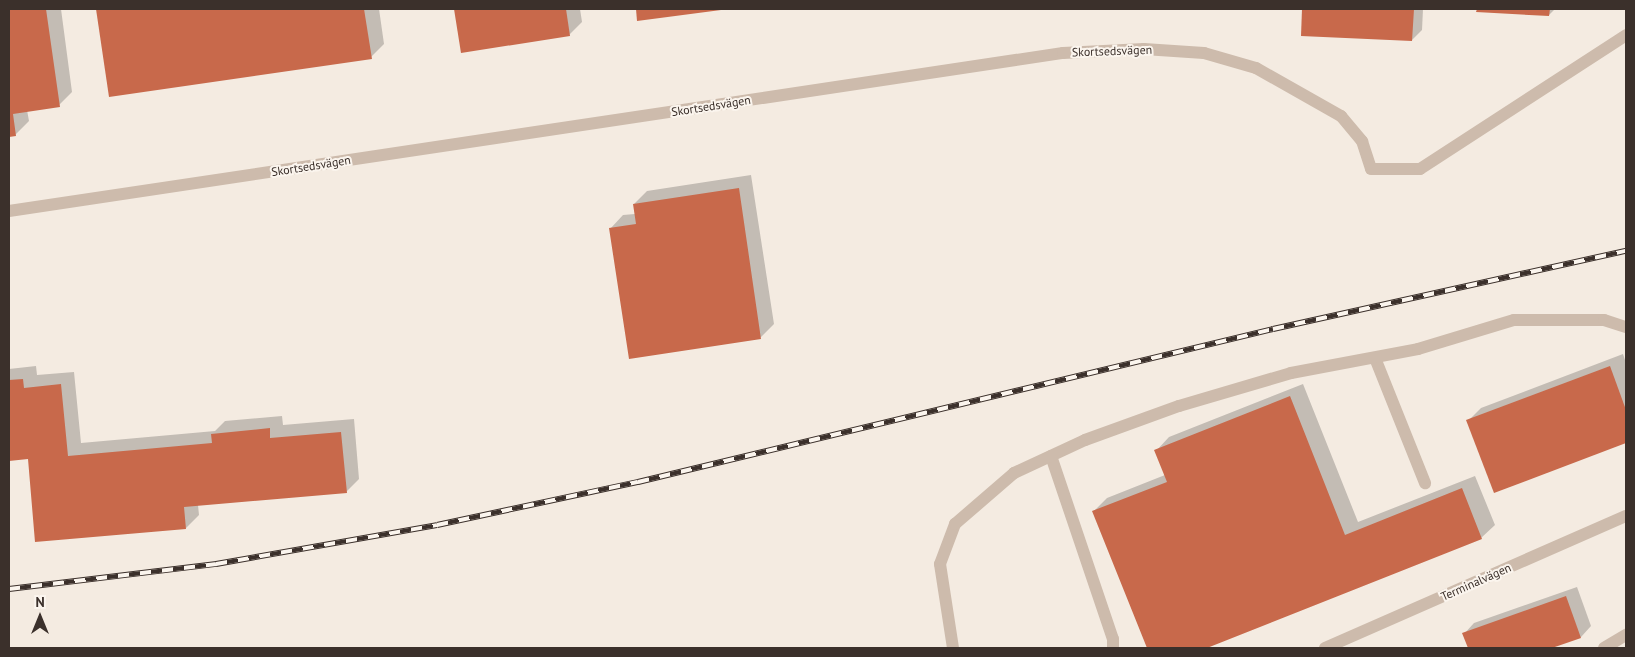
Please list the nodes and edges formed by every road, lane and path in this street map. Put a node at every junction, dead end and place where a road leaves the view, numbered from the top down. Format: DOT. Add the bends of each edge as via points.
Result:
graph roads {
  1 [pos="1626,35"];
  2 [pos="9,211"];
  3 [pos="1626,327"];
  4 [pos="1375,358"];
  5 [pos="1051,456"];
  6 [pos="1425,483"];
  7 [pos="1626,516"];
  8 [pos="1626,635"];
  9 [pos="953,648"];
  10 [pos="1113,648"];
  11 [pos="1325,648"];
  12 [pos="1604,648"];
  1 -- 2 [label="street, Skortsedsvägen" via="1420,169 1371,169 1362,141 1346,122 1308,95 1256,68 1204,53 1144,49 1053,54"];
  3 -- 4 [label="street" via="1604,320 1514,320 1418,349"];
  4 -- 5 [label="street" via="1291,373 1179,406 1085,440"];
  4 -- 6 [label="street"];
  5 -- 9 [label="street" via="1014,473 955,524 940,564 946,622"];
  5 -- 10 [label="street" via="1113,639"];
  7 -- 11 [label="street, Terminalvägen"];
  8 -- 12 [label="street"];
}
